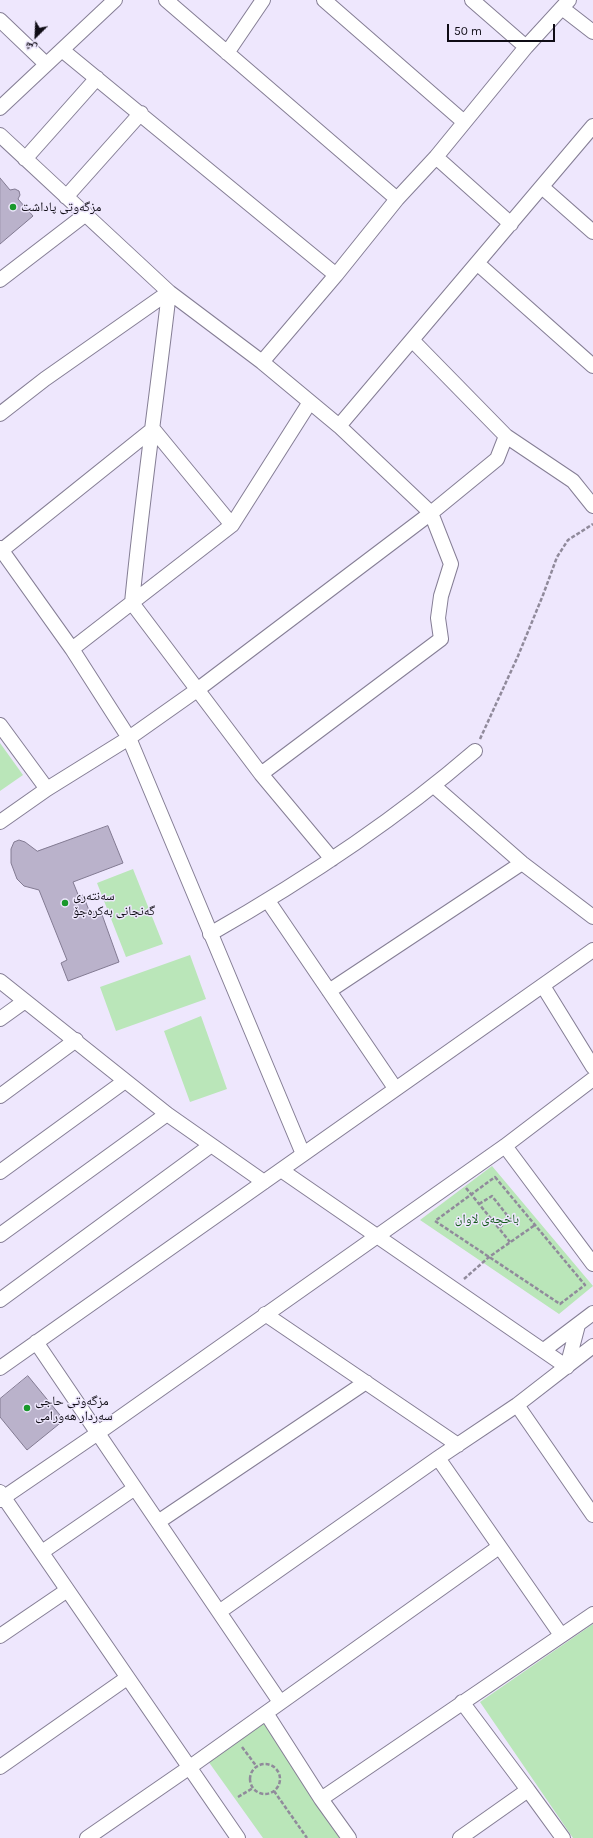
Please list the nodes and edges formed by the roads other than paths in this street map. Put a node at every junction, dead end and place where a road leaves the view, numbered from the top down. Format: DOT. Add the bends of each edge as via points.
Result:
graph roads {
  1 [pos="115,0"];
  2 [pos="166,0"];
  3 [pos="263,0"];
  4 [pos="324,0"];
  5 [pos="472,0"];
  6 [pos="566,4"];
  7 [pos="0,20"];
  8 [pos="593,32"];
  9 [pos="526,47"];
  10 [pos="62,50"];
  11 [pos="227,53"];
  12 [pos="46,64"];
  13 [pos="97,78"];
  14 [pos="0,108"];
  15 [pos="141,113"];
  16 [pos="464,122"];
  17 [pos="593,126"];
  18 [pos="0,134"];
  19 [pos="436,157"];
  20 [pos="25,159"];
  21 [pos="542,187"];
  22 [pos="66,197"];
  23 [pos="397,199"];
  24 [pos="86,214"];
  25 [pos="511,224"];
  26 [pos="593,232"];
  27 [pos="477,263"];
  28 [pos="336,275"];
  29 [pos="0,280"];
  30 [pos="169,292"];
  31 [pos="412,340"];
  32 [pos="262,362"];
  33 [pos="593,366"];
  34 [pos="310,402"];
  35 [pos="0,414"];
  36 [pos="339,426"];
  37 [pos="153,429"];
  38 [pos="506,436"];
  39 [pos="593,506"];
  40 [pos="431,513"];
  41 [pos="232,525"];
  42 [pos="1,549"];
  43 [pos="132,603"];
  44 [pos="72,649"];
  45 [pos="197,690"];
  46 [pos="0,726"];
  47 [pos="129,738"];
  48 [pos="475,751"];
  49 [pos="261,774"];
  50 [pos="434,786"];
  51 [pos="46,788"];
  52 [pos="0,822"];
  53 [pos="332,859"];
  54 [pos="522,863"];
  55 [pos="268,901"];
  56 [pos="593,917"];
  57 [pos="210,934"];
  58 [pos="593,950"];
  59 [pos="0,980"];
  60 [pos="543,986"];
  61 [pos="329,991"];
  62 [pos="25,1001"];
  63 [pos="0,1019"];
  64 [pos="76,1040"];
  65 [pos="593,1067"];
  66 [pos="593,1079"];
  67 [pos="125,1081"];
  68 [pos="395,1088"];
  69 [pos="0,1096"];
  70 [pos="168,1114"];
  71 [pos="210,1146"];
  72 [pos="505,1146"];
  73 [pos="303,1154"];
  74 [pos="282,1170"];
  75 [pos="0,1172"];
  76 [pos="264,1182"];
  77 [pos="0,1235"];
  78 [pos="377,1236"];
  79 [pos="593,1264"];
  80 [pos="0,1300"];
  81 [pos="593,1313"];
  82 [pos="265,1314"];
  83 [pos="578,1325"];
  84 [pos="36,1342"];
  85 [pos="593,1346"];
  86 [pos="572,1348"];
  87 [pos="544,1350"];
  88 [pos="0,1367"];
  89 [pos="567,1367"];
  90 [pos="366,1382"];
  91 [pos="517,1405"];
  92 [pos="98,1433"];
  93 [pos="458,1445"];
  94 [pos="438,1458"];
  95 [pos="135,1488"];
  96 [pos="1,1496"];
  97 [pos="593,1515"];
  98 [pos="158,1522"];
  99 [pos="499,1548"];
  100 [pos="42,1552"];
  101 [pos="66,1591"];
  102 [pos="219,1612"];
  103 [pos="593,1614"];
  104 [pos="561,1635"];
  105 [pos="0,1636"];
  106 [pos="127,1678"];
  107 [pos="280,1702"];
  108 [pos="462,1702"];
  109 [pos="266,1713"];
  110 [pos="0,1767"];
  111 [pos="190,1767"];
  112 [pos="528,1790"];
  113 [pos="320,1799"];
  114 [pos="87,1838"];
  115 [pos="238,1838"];
  116 [pos="349,1838"];
  117 [pos="460,1838"];
  118 [pos="563,1838"];
  1 -- 10 [label="street"];
  2 -- 11 [label="street"];
  3 -- 11 [label="street"];
  4 -- 16 [label="street"];
  5 -- 9 [label="street"];
  6 -- 8 [label="street"];
  6 -- 9 [label="street"];
  7 -- 12 [label="street"];
  9 -- 16 [label="street"];
  10 -- 12 [label="street"];
  10 -- 13 [label="street"];
  11 -- 23 [label="street"];
  12 -- 14 [label="street"];
  13 -- 15 [label="street"];
  13 -- 20 [label="street"];
  15 -- 22 [label="street"];
  15 -- 28 [label="street"];
  16 -- 19 [label="street"];
  17 -- 21 [label="street"];
  18 -- 20 [label="street"];
  19 -- 23 [label="street"];
  19 -- 25 [label="street"];
  20 -- 22 [label="street"];
  21 -- 25 [label="street"];
  21 -- 26 [label="street"];
  22 -- 24 [label="street"];
  23 -- 28 [label="street"];
  24 -- 29 [label="street"];
  24 -- 30 [label="street"];
  25 -- 27 [label="street"];
  27 -- 31 [label="street"];
  27 -- 33 [label="street"];
  28 -- 32 [label="street"];
  30 -- 32 [label="street"];
  30 -- 35 [label="street" via="45,379"];
  30 -- 37 [label="street"];
  31 -- 36 [label="street"];
  31 -- 38 [label="street"];
  32 -- 34 [label="street"];
  34 -- 36 [label="street"];
  34 -- 41 [label="street"];
  36 -- 40 [label="street"];
  37 -- 41 [label="street"];
  37 -- 42 [label="street"];
  37 -- 43 [label="street" via="142,498"];
  38 -- 39 [label="street" via="573,481"];
  38 -- 40 [label="street" via="497,459"];
  40 -- 45 [label="street"];
  40 -- 49 [label="street" via="451,564 441,596 438,618 441,639"];
  41 -- 43 [label="street"];
  42 -- 44 [label="street"];
  43 -- 44 [label="street"];
  43 -- 45 [label="street"];
  44 -- 47 [label="street"];
  45 -- 47 [label="street"];
  45 -- 49 [label="street"];
  46 -- 51 [label="street"];
  47 -- 51 [label="street"];
  47 -- 57 [label="street"];
  48 -- 50 [label="street"];
  49 -- 53 [label="street"];
  50 -- 53 [label="street"];
  50 -- 54 [label="street"];
  51 -- 52 [label="street"];
  53 -- 55 [label="street"];
  54 -- 56 [label="street"];
  54 -- 61 [label="street"];
  55 -- 57 [label="street"];
  55 -- 61 [label="street"];
  57 -- 73 [label="street"];
  58 -- 60 [label="street"];
  59 -- 62 [label="street"];
  60 -- 65 [label="street"];
  60 -- 68 [label="street"];
  61 -- 68 [label="street"];
  62 -- 63 [label="street"];
  62 -- 64 [label="street"];
  64 -- 67 [label="street"];
  64 -- 69 [label="street"];
  66 -- 72 [label="street"];
  67 -- 70 [label="street"];
  67 -- 75 [label="street"];
  68 -- 73 [label="street"];
  70 -- 71 [label="street"];
  70 -- 77 [label="street"];
  71 -- 76 [label="street"];
  71 -- 80 [label="street"];
  72 -- 78 [label="street"];
  72 -- 79 [label="street"];
  73 -- 74 [label="street"];
  74 -- 76 [label="street"];
  74 -- 78 [label="street"];
  76 -- 84 [label="street"];
  78 -- 82 [label="street"];
  78 -- 87 [label="street"];
  81 -- 83 [label="street"];
  82 -- 90 [label="street"];
  82 -- 92 [label="street"];
  83 -- 85 [label="street"];
  83 -- 86 [label="street"];
  83 -- 87 [label="street"];
  84 -- 88 [label="street"];
  84 -- 92 [label="street"];
  85 -- 86 [label="street"];
  85 -- 89 [label="street"];
  86 -- 87 [label="street"];
  86 -- 89 [label="street"];
  87 -- 89 [label="street"];
  89 -- 91 [label="street"];
  90 -- 93 [label="street"];
  90 -- 98 [label="street"];
  91 -- 93 [label="street"];
  91 -- 97 [label="street"];
  92 -- 95 [label="street"];
  92 -- 96 [label="street"];
  93 -- 94 [label="street"];
  94 -- 99 [label="street"];
  94 -- 102 [label="street"];
  95 -- 98 [label="street"];
  95 -- 100 [label="street"];
  96 -- 100 [label="street"];
  98 -- 102 [label="street"];
  99 -- 104 [label="street"];
  99 -- 107 [label="street"];
  100 -- 101 [label="street"];
  101 -- 105 [label="street"];
  101 -- 106 [label="street"];
  102 -- 107 [label="street"];
  103 -- 104 [label="street"];
  104 -- 108 [label="street"];
  106 -- 110 [label="street"];
  106 -- 111 [label="street"];
  107 -- 109 [label="street"];
  108 -- 112 [label="street"];
  108 -- 113 [label="street"];
  109 -- 111 [label="street"];
  109 -- 113 [label="street"];
  111 -- 114 [label="street"];
  111 -- 115 [label="street"];
  112 -- 117 [label="street"];
  112 -- 118 [label="street"];
  113 -- 116 [label="street"];
}
